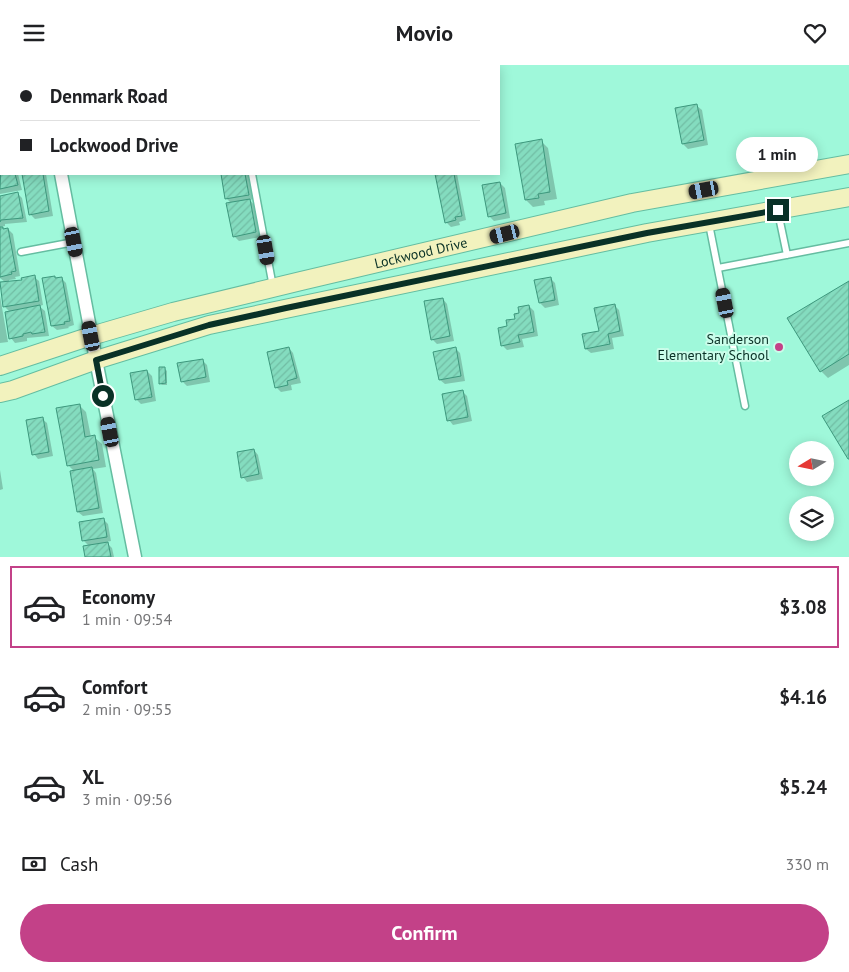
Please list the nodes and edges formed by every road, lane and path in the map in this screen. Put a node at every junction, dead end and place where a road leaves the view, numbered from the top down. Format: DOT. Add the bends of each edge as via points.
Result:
graph roads {
  1 [pos="849,164"];
  2 [pos="61,175"];
  3 [pos="252,175"];
  4 [pos="849,197"];
  5 [pos="778,210"];
  6 [pos="709,222"];
  7 [pos="74,242"];
  8 [pos="849,243"];
  9 [pos="21,252"];
  10 [pos="787,255"];
  11 [pos="718,268"];
  12 [pos="301,281"];
  13 [pos="273,288"];
  14 [pos="306,304"];
  15 [pos="91,336"];
  16 [pos="96,360"];
  17 [pos="0,366"];
  18 [pos="0,393"];
  19 [pos="745,406"];
  20 [pos="135,557"];
  1 -- 12 [label="main road, Lockwood Drive" via="632,203"];
  2 -- 7 [label="street"];
  3 -- 13 [label="lane"];
  4 -- 5 [label="main road, Lockwood Drive"];
  5 -- 6 [label="main road, Lockwood Drive"];
  5 -- 10 [label="lane"];
  6 -- 11 [label="lane"];
  6 -- 14 [label="main road, Lockwood Drive"];
  7 -- 9 [label="lane"];
  7 -- 15 [label="street"];
  8 -- 10 [label="lane"];
  10 -- 11 [label="lane"];
  11 -- 19 [label="lane"];
  12 -- 13 [label="main road, Lockwood Drive"];
  12 -- 14 [label="main road"];
  13 -- 15 [label="main road, Lockwood Drive"];
  14 -- 16 [label="main road, Lockwood Drive" via="209,325"];
  15 -- 16 [label="street"];
  15 -- 17 [label="main road, Lockwood Drive"];
  16 -- 18 [label="main road, Lockwood Drive"];
  16 -- 20 [label="street"];
}
